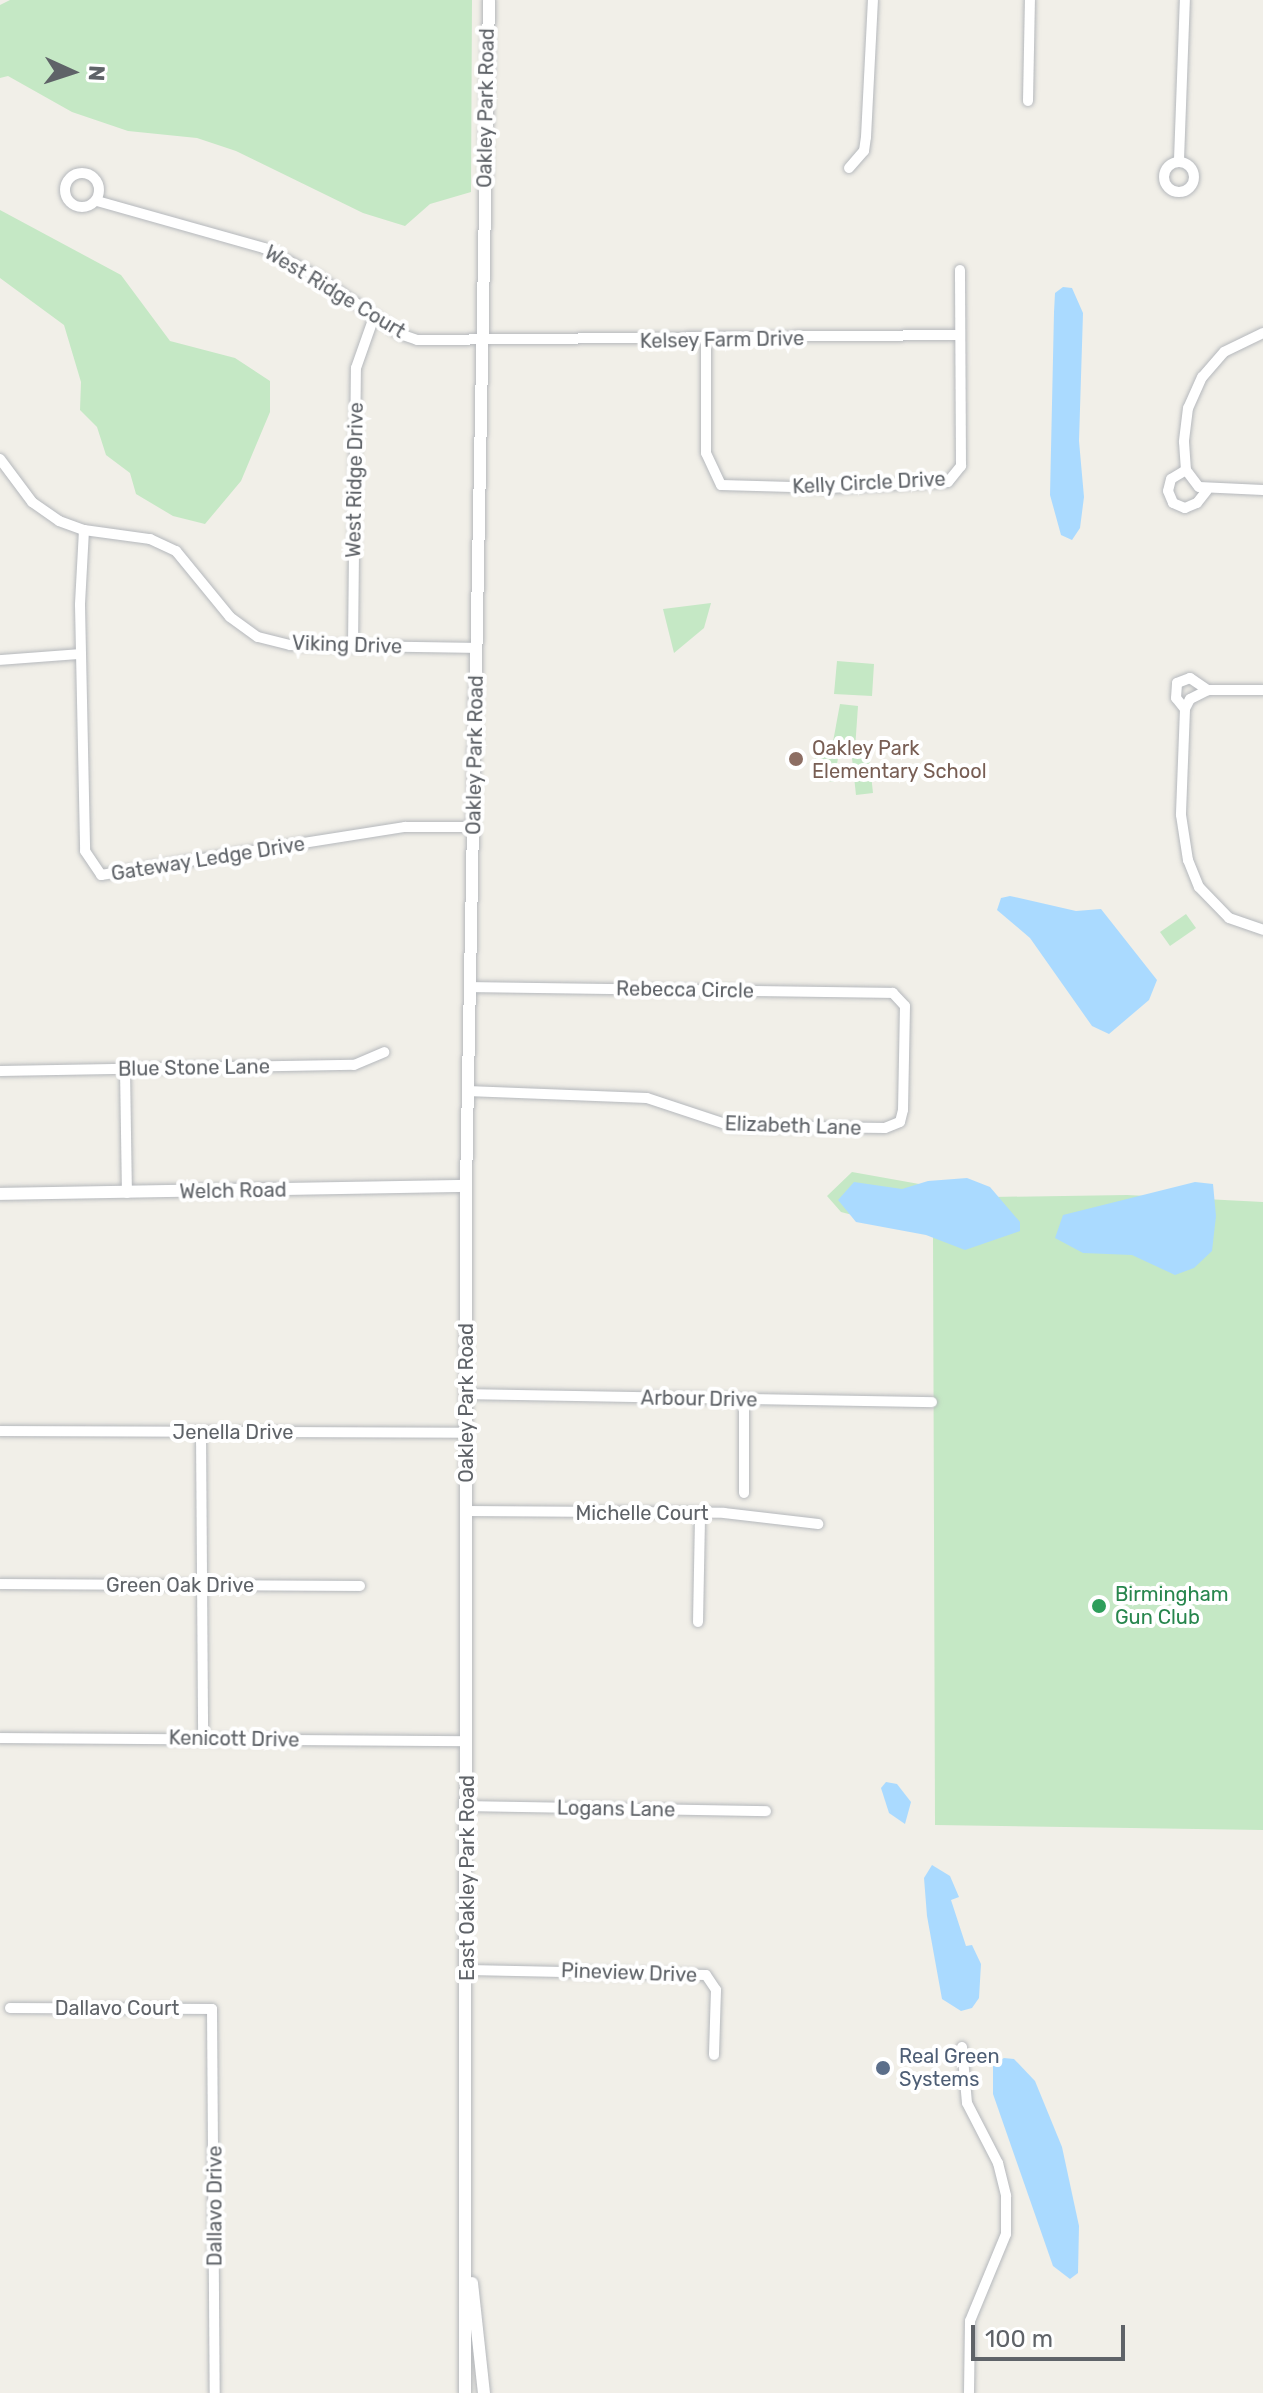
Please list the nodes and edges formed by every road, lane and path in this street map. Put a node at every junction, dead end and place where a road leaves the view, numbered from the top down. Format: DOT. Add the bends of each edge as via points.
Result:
graph roads {
  1 [pos="489,0"];
  2 [pos="873,0"];
  3 [pos="1030,0"];
  4 [pos="1185,0"];
  5 [pos="1028,101"];
  6 [pos="1179,160"];
  7 [pos="849,168"];
  8 [pos="97,201"];
  9 [pos="960,270"];
  10 [pos="374,317"];
  11 [pos="1263,333"];
  12 [pos="960,335"];
  13 [pos="706,340"];
  14 [pos="483,343"];
  15 [pos="0,459"];
  16 [pos="1186,470"];
  17 [pos="1207,490"];
  18 [pos="1263,490"];
  19 [pos="84,530"];
  20 [pos="353,647"];
  21 [pos="477,648"];
  22 [pos="80,654"];
  23 [pos="0,660"];
  24 [pos="1208,690"];
  25 [pos="1263,690"];
  26 [pos="1188,704"];
  27 [pos="474,827"];
  28 [pos="1263,930"];
  29 [pos="470,987"];
  30 [pos="899,997"];
  31 [pos="384,1052"];
  32 [pos="125,1069"];
  33 [pos="0,1071"];
  34 [pos="467,1091"];
  35 [pos="466,1186"];
  36 [pos="127,1193"];
  37 [pos="0,1194"];
  38 [pos="465,1394"];
  39 [pos="744,1400"];
  40 [pos="932,1402"];
  41 [pos="0,1431"];
  42 [pos="201,1432"];
  43 [pos="466,1433"];
  44 [pos="744,1493"];
  45 [pos="466,1511"];
  46 [pos="700,1514"];
  47 [pos="818,1524"];
  48 [pos="0,1584"];
  49 [pos="202,1585"];
  50 [pos="360,1586"];
  51 [pos="698,1622"];
  52 [pos="0,1738"];
  53 [pos="203,1738"];
  54 [pos="467,1741"];
  55 [pos="467,1806"];
  56 [pos="766,1811"];
  57 [pos="468,1970"];
  58 [pos="10,2008"];
  59 [pos="214,2020"];
  60 [pos="962,2047"];
  61 [pos="714,2055"];
  62 [pos="468,2244"];
  63 [pos="215,2393"];
  64 [pos="465,2393"];
  65 [pos="484,2393"];
  66 [pos="969,2393"];
  1 -- 14 [label="street, Oakley Park Road"];
  2 -- 7 [label="street" via="866,137 864,151"];
  3 -- 5 [label="street"];
  4 -- 6 [label="street"];
  8 -- 10 [label="street, West Ridge Court" via="264,248 320,278"];
  9 -- 12 [label="street, Kelly Circle Drive"];
  10 -- 14 [label="street, West Ridge Court" via="417,340"];
  10 -- 20 [label="street, West Ridge Drive" via="356,368"];
  11 -- 16 [label="street" via="1224,352 1202,377 1188,408"];
  12 -- 13 [label="street, Kelsey Farm Drive"];
  12 -- 13 [label="street, Kelly Circle Drive" via="958,475 948,482 828,488 721,485 714,477 706,453"];
  13 -- 14 [label="street, Kelsey Farm Drive"];
  14 -- 21 [label="street, Oakley Park Road"];
  15 -- 19 [label="street, Viking Drive" via="32,502"];
  16 -- 17 [label="street" via="1192,482"];
  16 -- 17 [label="street" via="1171,479 1173,503 1185,508"];
  17 -- 18 [label="street"];
  19 -- 20 [label="street, Viking Drive" via="136,535 176,551 230,617 258,637 290,645"];
  19 -- 22 [label="street, Gateway Ledge Drive"];
  20 -- 21 [label="street, Viking Drive"];
  21 -- 27 [label="street, Oakley Park Road"];
  22 -- 23 [label="street"];
  22 -- 27 [label="street, Gateway Ledge Drive" via="85,851 101,875 405,827"];
  24 -- 25 [label="street"];
  24 -- 26 [label="street"];
  24 -- 26 [label="street" via="1198,681 1177,683 1176,698"];
  26 -- 28 [label="street" via="1181,815 1188,860 1199,887 1229,918"];
  27 -- 29 [label="street, Oakley Park Road"];
  29 -- 30 [label="street, Rebecca Circle"];
  29 -- 34 [label="street, Oakley Park Road"];
  30 -- 34 [label="street, Elizabeth Lane" via="905,1006 903,1110 900,1122 892,1127 731,1126 647,1098"];
  31 -- 32 [label="street, Blue Stone Lane" via="354,1065"];
  32 -- 33 [label="street, Blue Stone Lane"];
  32 -- 36 [label="street"];
  34 -- 35 [label="street, Oakley Park Road"];
  35 -- 36 [label="street, Welch Road"];
  35 -- 38 [label="street, Oakley Park Road"];
  36 -- 37 [label="street, Welch Road"];
  38 -- 39 [label="street, Arbour Drive"];
  38 -- 43 [label="street, Oakley Park Road"];
  39 -- 40 [label="street, Arbour Drive"];
  39 -- 44 [label="street"];
  41 -- 42 [label="street, Jenella Drive"];
  42 -- 43 [label="street, Jenella Drive"];
  42 -- 49 [label="street"];
  43 -- 45 [label="street, Oakley Park Road"];
  45 -- 46 [label="street, Michelle Court"];
  45 -- 54 [label="street, East Oakley Park Road"];
  46 -- 47 [label="street, Michelle Court"];
  46 -- 51 [label="street"];
  48 -- 49 [label="street, Green Oak Drive"];
  49 -- 50 [label="street, Green Oak Drive"];
  49 -- 53 [label="street"];
  52 -- 53 [label="street, Kenicott Drive"];
  53 -- 54 [label="street, Kenicott Drive"];
  54 -- 55 [label="street, East Oakley Park Road"];
  55 -- 56 [label="street, Logans Lane"];
  55 -- 57 [label="street, East Oakley Park Road"];
  57 -- 61 [label="street, Pineview Drive" via="706,1975 716,1990"];
  57 -- 62 [label="street, East Oakley Park Road"];
  58 -- 59 [label="street, Dallavo Court" via="199,2008 212,2009"];
  59 -- 63 [label="street, Dallavo Drive"];
  60 -- 66 [label="street" via="967,2103 998,2163 1006,2196 1006,2234 970,2321"];
  62 -- 64 [label="street, East Oakley Park Road"];
  62 -- 65 [label="street, East Oakley Park Road"];
}
